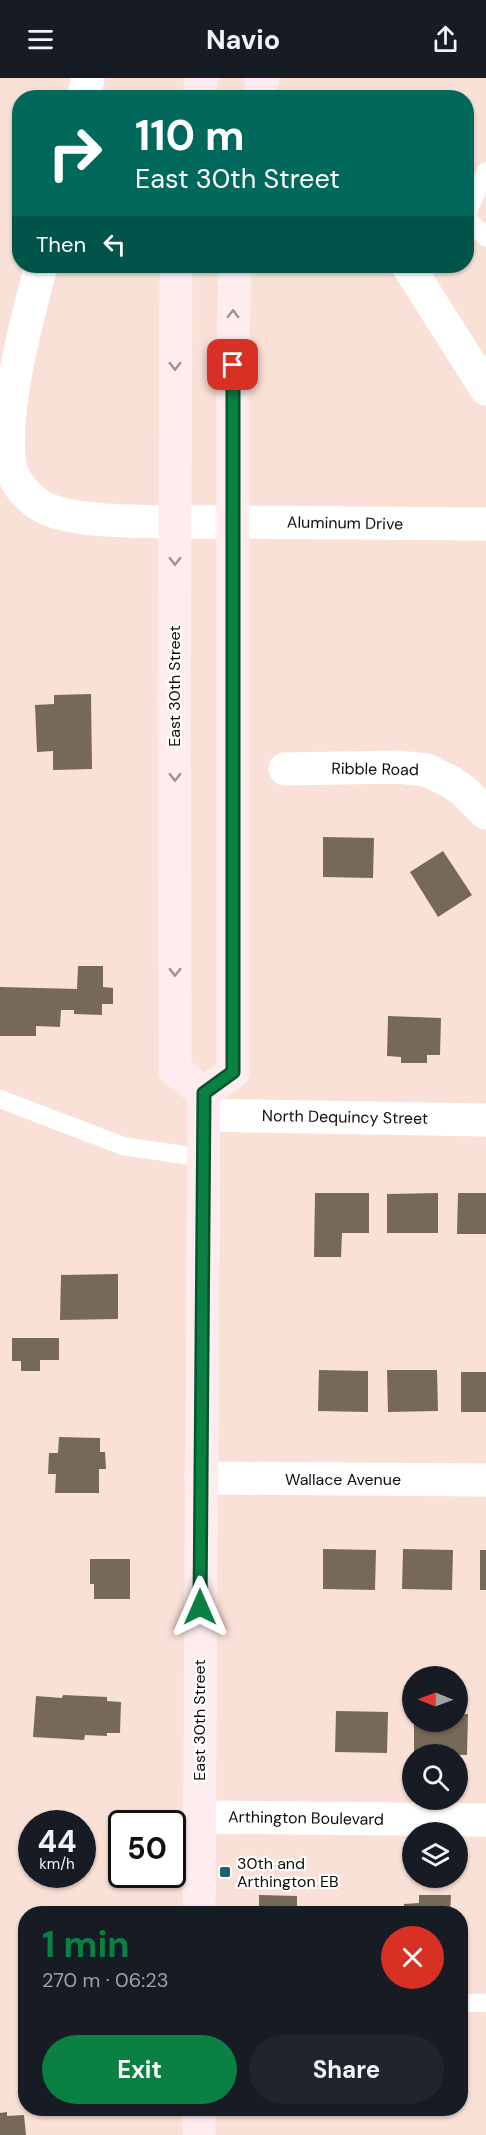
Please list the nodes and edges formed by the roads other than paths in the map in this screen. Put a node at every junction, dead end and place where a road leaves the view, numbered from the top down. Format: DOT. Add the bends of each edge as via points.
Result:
graph roads {
  1 [pos="486,171"];
  2 [pos="474,199"];
  3 [pos="474,225"];
  4 [pos="486,238"];
  5 [pos="39,273"];
  6 [pos="177,273"];
  7 [pos="235,273"];
  8 [pos="412,273"];
  9 [pos="486,389"];
  10 [pos="204,522"];
  11 [pos="486,524"];
  12 [pos="285,769"];
  13 [pos="486,813"];
  14 [pos="0,1099"];
  15 [pos="204,1104"];
  16 [pos="486,1120"];
  17 [pos="204,1158"];
  18 [pos="201,1478"];
  19 [pos="486,1480"];
  20 [pos="198,1817"];
  21 [pos="486,1820"];
  22 [pos="199,1906"];
  23 [pos="468,2003"];
  24 [pos="486,2003"];
  25 [pos="199,2116"];
  26 [pos="199,2135"];
  1 -- 2 [label="lane"];
  3 -- 4 [label="lane"];
  5 -- 10 [label="street, Aluminum Drive" via="14,369 6,430 11,470 25,493 57,513 105,520"];
  6 -- 10 [label="main road, East 30th Street, one-way"];
  10 -- 7 [label="main road, East 30th Street, one-way" via="233,343"];
  8 -- 9 [label="street"];
  10 -- 11 [label="street, Aluminum Drive"];
  10 -- 15 [label="main road, East 30th Street, one-way" via="175,1070"];
  10 -- 15 [label="main road, East 30th Street" via="233,1072"];
  12 -- 13 [label="street, Ribble Road" via="426,770 464,791"];
  14 -- 17 [label="lane" via="123,1146"];
  15 -- 16 [label="street, North Dequincy Street"];
  15 -- 17 [label="main road, East 30th Street"];
  17 -- 18 [label="main road, East 30th Street"];
  18 -- 19 [label="street, Wallace Avenue"];
  18 -- 20 [label="main road, East 30th Street"];
  20 -- 21 [label="street, Arthington Boulevard"];
  20 -- 22 [label="main road, East 30th Street"];
  23 -- 24 [label="lane"];
  25 -- 26 [label="main road"];
}
